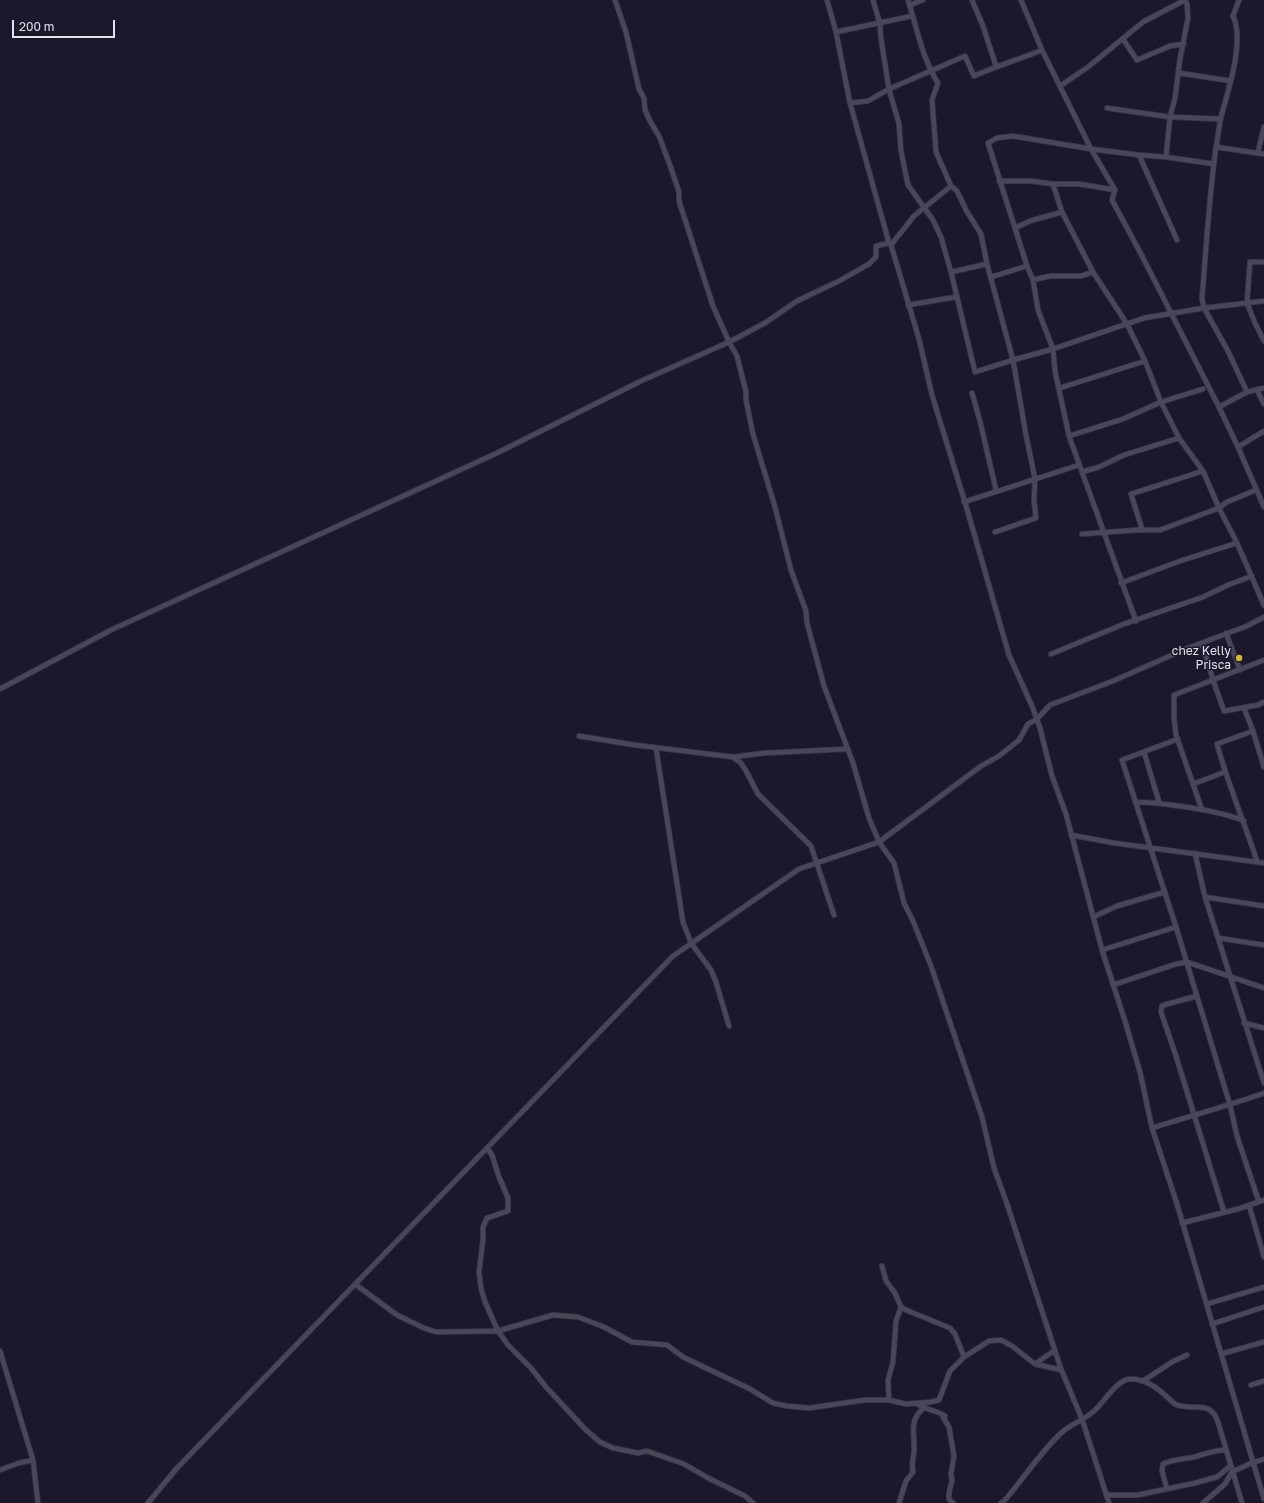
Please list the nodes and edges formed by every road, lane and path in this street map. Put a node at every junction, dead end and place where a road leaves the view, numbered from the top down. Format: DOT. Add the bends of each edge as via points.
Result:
graph roads {
  1 [pos="614,0"];
  2 [pos="827,0"];
  3 [pos="873,0"];
  4 [pos="923,0"];
  5 [pos="972,0"];
  6 [pos="1021,0"];
  7 [pos="1185,0"];
  8 [pos="1240,0"];
  9 [pos="909,3"];
  10 [pos="912,16"];
  11 [pos="880,24"];
  12 [pos="836,32"];
  13 [pos="1122,39"];
  14 [pos="1184,44"];
  15 [pos="1042,50"];
  16 [pos="996,66"];
  17 [pos="930,71"];
  18 [pos="1179,73"];
  19 [pos="1231,81"];
  20 [pos="1060,86"];
  21 [pos="889,89"];
  22 [pos="850,103"];
  23 [pos="1107,108"];
  24 [pos="1170,117"];
  25 [pos="1221,119"];
  26 [pos="1264,127"];
  27 [pos="1216,147"];
  28 [pos="1091,149"];
  29 [pos="1258,152"];
  30 [pos="1264,154"];
  31 [pos="1139,155"];
  32 [pos="1166,157"];
  33 [pos="1214,164"];
  34 [pos="999,180"];
  35 [pos="1053,184"];
  36 [pos="951,186"];
  37 [pos="1115,190"];
  38 [pos="923,209"];
  39 [pos="1062,212"];
  40 [pos="1015,228"];
  41 [pos="1177,240"];
  42 [pos="890,244"];
  43 [pos="1264,262"];
  44 [pos="987,264"];
  45 [pos="1027,266"];
  46 [pos="951,272"];
  47 [pos="1093,272"];
  48 [pos="991,278"];
  49 [pos="1033,280"];
  50 [pos="956,297"];
  51 [pos="1264,301"];
  52 [pos="1247,303"];
  53 [pos="908,305"];
  54 [pos="1204,308"];
  55 [pos="1171,313"];
  56 [pos="1127,324"];
  57 [pos="1264,341"];
  58 [pos="729,342"];
  59 [pos="1053,349"];
  60 [pos="1013,360"];
  61 [pos="1145,361"];
  62 [pos="1060,388"];
  63 [pos="1264,388"];
  64 [pos="1203,389"];
  65 [pos="1257,390"];
  66 [pos="1247,392"];
  67 [pos="972,393"];
  68 [pos="1161,402"];
  69 [pos="1264,404"];
  70 [pos="1220,407"];
  71 [pos="1264,432"];
  72 [pos="1069,436"];
  73 [pos="1179,438"];
  74 [pos="1238,447"];
  75 [pos="1079,465"];
  76 [pos="1203,470"];
  77 [pos="1082,472"];
  78 [pos="1035,479"];
  79 [pos="996,490"];
  80 [pos="1256,490"];
  81 [pos="964,502"];
  82 [pos="1264,507"];
  83 [pos="1219,508"];
  84 [pos="1142,529"];
  85 [pos="995,532"];
  86 [pos="1103,532"];
  87 [pos="1082,534"];
  88 [pos="1237,543"];
  89 [pos="1252,576"];
  90 [pos="1121,582"];
  91 [pos="1264,604"];
  92 [pos="1264,617"];
  93 [pos="1136,621"];
  94 [pos="1226,633"];
  95 [pos="1202,643"];
  96 [pos="1051,654"];
  97 [pos="1264,660"];
  98 [pos="1240,670"];
  99 [pos="1213,680"];
  100 [pos="0,689"];
  101 [pos="1264,702"];
  102 [pos="1244,708"];
  103 [pos="1036,720"];
  104 [pos="1253,731"];
  105 [pos="579,736"];
  106 [pos="1178,739"];
  107 [pos="656,748"];
  108 [pos="847,749"];
  109 [pos="1144,752"];
  110 [pos="733,756"];
  111 [pos="1264,767"];
  112 [pos="1225,772"];
  113 [pos="1193,784"];
  114 [pos="1135,802"];
  115 [pos="1159,802"];
  116 [pos="1202,810"];
  117 [pos="1244,821"];
  118 [pos="1071,835"];
  119 [pos="879,842"];
  120 [pos="1150,847"];
  121 [pos="1195,853"];
  122 [pos="1256,861"];
  123 [pos="1264,863"];
  124 [pos="817,864"];
  125 [pos="1165,892"];
  126 [pos="1205,897"];
  127 [pos="1264,906"];
  128 [pos="834,915"];
  129 [pos="1093,918"];
  130 [pos="1176,927"];
  131 [pos="1218,938"];
  132 [pos="691,943"];
  133 [pos="1264,945"];
  134 [pos="1102,950"];
  135 [pos="1187,962"];
  136 [pos="1230,976"];
  137 [pos="1113,985"];
  138 [pos="1264,988"];
  139 [pos="1197,996"];
  140 [pos="1244,1023"];
  141 [pos="729,1026"];
  142 [pos="1264,1028"];
  143 [pos="1264,1084"];
  144 [pos="1264,1093"];
  145 [pos="1230,1105"];
  146 [pos="1195,1114"];
  147 [pos="1152,1128"];
  148 [pos="487,1148"];
  149 [pos="1262,1201"];
  150 [pos="1249,1205"];
  151 [pos="1224,1212"];
  152 [pos="1182,1223"];
  153 [pos="1262,1243"];
  154 [pos="1264,1257"];
  155 [pos="882,1266"];
  156 [pos="355,1284"];
  157 [pos="1264,1288"];
  158 [pos="1207,1304"];
  159 [pos="901,1307"];
  160 [pos="1264,1307"];
  161 [pos="1212,1324"];
  162 [pos="498,1331"];
  163 [pos="1264,1342"];
  164 [pos="1055,1350"];
  165 [pos="0,1352"];
  166 [pos="1221,1354"];
  167 [pos="1187,1355"];
  168 [pos="964,1357"];
  169 [pos="1035,1364"];
  170 [pos="1061,1370"];
  171 [pos="1143,1381"];
  172 [pos="1264,1381"];
  173 [pos="1251,1385"];
  174 [pos="889,1400"];
  175 [pos="932,1402"];
  176 [pos="917,1404"];
  177 [pos="923,1408"];
  178 [pos="1082,1419"];
  179 [pos="1226,1450"];
  180 [pos="1264,1459"];
  181 [pos="33,1460"];
  182 [pos="1254,1462"];
  183 [pos="1230,1466"];
  184 [pos="0,1470"];
  185 [pos="1232,1472"];
  186 [pos="1167,1489"];
  187 [pos="1106,1495"];
  188 [pos="1264,1499"];
  189 [pos="38,1503"];
  190 [pos="148,1503"];
  191 [pos="753,1503"];
  192 [pos="899,1503"];
  193 [pos="952,1503"];
  194 [pos="1001,1503"];
  195 [pos="1109,1503"];
  196 [pos="1203,1503"];
  197 [pos="1242,1503"];
  1 -- 58 [label="street" via="626,32 645,110 659,136 671,168 679,192 678,201 713,306"];
  2 -- 12 [label="street"];
  3 -- 11 [label="street"];
  4 -- 9 [label="street"];
  5 -- 16 [label="street"];
  6 -- 15 [label="street"];
  7 -- 13 [label="street" via="1143,22"];
  7 -- 14 [label="street" via="1188,18"];
  8 -- 19 [label="street" via="1233,16 1237,24 1237,42"];
  9 -- 10 [label="street"];
  10 -- 11 [label="street"];
  10 -- 17 [label="street"];
  11 -- 12 [label="street"];
  11 -- 21 [label="street"];
  12 -- 22 [label="street"];
  13 -- 14 [label="street" via="1137,60 1170,46"];
  13 -- 20 [label="street"];
  14 -- 18 [label="street"];
  15 -- 16 [label="street" via="1008,64"];
  15 -- 20 [label="street"];
  16 -- 17 [label="street" via="974,76 965,56"];
  17 -- 21 [label="street"];
  17 -- 36 [label="street" via="938,83 932,100 936,152"];
  18 -- 19 [label="street"];
  18 -- 24 [label="street"];
  19 -- 25 [label="street"];
  20 -- 28 [label="street"];
  21 -- 22 [label="street" via="868,100"];
  21 -- 38 [label="street" via="899,124 908,185"];
  22 -- 42 [label="street"];
  23 -- 24 [label="street"];
  24 -- 25 [label="street"];
  24 -- 32 [label="street"];
  25 -- 27 [label="street"];
  26 -- 29 [label="street"];
  27 -- 29 [label="street"];
  27 -- 33 [label="street"];
  28 -- 31 [label="street"];
  28 -- 34 [label="street" via="1014,136 997,138 988,143"];
  28 -- 37 [label="street"];
  29 -- 30 [label="street"];
  31 -- 32 [label="street"];
  31 -- 41 [label="street"];
  32 -- 33 [label="street"];
  33 -- 54 [label="street" via="1202,300"];
  34 -- 35 [label="street"];
  34 -- 40 [label="street"];
  35 -- 37 [label="street" via="1079,184"];
  35 -- 39 [label="street"];
  36 -- 38 [label="street"];
  36 -- 44 [label="street" via="957,191 981,234"];
  37 -- 55 [label="street" via="1112,200"];
  38 -- 42 [label="street"];
  38 -- 46 [label="street" via="933,220 941,237"];
  39 -- 40 [label="street"];
  39 -- 47 [label="street"];
  40 -- 45 [label="street"];
  42 -- 53 [label="street"];
  42 -- 58 [label="street" via="876,246 876,257 869,264 797,301 765,323"];
  43 -- 52 [label="street" via="1250,262"];
  44 -- 46 [label="street"];
  44 -- 48 [label="street"];
  45 -- 48 [label="street"];
  45 -- 49 [label="street"];
  46 -- 50 [label="street"];
  47 -- 49 [label="street" via="1081,276 1050,276"];
  47 -- 56 [label="street"];
  48 -- 60 [label="street"];
  49 -- 59 [label="street" via="1038,310"];
  50 -- 53 [label="street"];
  50 -- 60 [label="street" via="975,372"];
  51 -- 52 [label="street"];
  52 -- 54 [label="street"];
  52 -- 57 [label="street"];
  53 -- 81 [label="street"];
  54 -- 55 [label="street"];
  54 -- 66 [label="street"];
  55 -- 56 [label="street"];
  55 -- 70 [label="street"];
  56 -- 59 [label="street"];
  56 -- 61 [label="street"];
  58 -- 100 [label="street" via="641,381 497,453 111,630"];
  58 -- 108 [label="street" via="737,356 753,434 791,570 806,611 824,686"];
  59 -- 60 [label="street"];
  59 -- 62 [label="street"];
  60 -- 78 [label="street"];
  61 -- 62 [label="street"];
  61 -- 68 [label="street"];
  62 -- 72 [label="street"];
  63 -- 65 [label="street"];
  64 -- 68 [label="street"];
  65 -- 66 [label="street"];
  65 -- 69 [label="street"];
  66 -- 70 [label="street"];
  67 -- 79 [label="street"];
  68 -- 72 [label="street"];
  68 -- 73 [label="street"];
  70 -- 74 [label="street"];
  71 -- 74 [label="street"];
  72 -- 75 [label="street"];
  73 -- 76 [label="street"];
  73 -- 77 [label="street" via="1124,455"];
  74 -- 80 [label="street"];
  75 -- 77 [label="street"];
  75 -- 78 [label="street"];
  76 -- 83 [label="street"];
  76 -- 84 [label="street" via="1131,494"];
  77 -- 86 [label="street"];
  78 -- 79 [label="street"];
  78 -- 85 [label="street" via="1036,518"];
  79 -- 81 [label="street"];
  80 -- 82 [label="street"];
  80 -- 83 [label="street"];
  81 -- 103 [label="street" via="1009,656"];
  83 -- 84 [label="street" via="1160,530"];
  83 -- 88 [label="street"];
  84 -- 86 [label="street"];
  86 -- 87 [label="street"];
  86 -- 90 [label="street"];
  88 -- 89 [label="street"];
  88 -- 90 [label="street"];
  89 -- 91 [label="street"];
  89 -- 93 [label="street"];
  90 -- 93 [label="street"];
  92 -- 94 [label="street"];
  93 -- 96 [label="street"];
  94 -- 95 [label="street"];
  94 -- 98 [label="street"];
  95 -- 99 [label="street"];
  95 -- 103 [label="street" via="1050,705"];
  97 -- 98 [label="street"];
  98 -- 99 [label="street"];
  99 -- 102 [label="street" via="1224,711"];
  99 -- 106 [label="street" via="1174,696 1174,718"];
  101 -- 102 [label="street"];
  102 -- 104 [label="street"];
  103 -- 118 [label="street"];
  103 -- 119 [label="street" via="1028,724 1017,742 999,756 981,766"];
  104 -- 111 [label="street"];
  104 -- 112 [label="street" via="1217,744"];
  105 -- 107 [label="street"];
  106 -- 109 [label="street"];
  106 -- 113 [label="street"];
  107 -- 110 [label="street"];
  107 -- 132 [label="street" via="683,922"];
  108 -- 110 [label="street"];
  108 -- 119 [label="street"];
  109 -- 114 [label="street" via="1122,760"];
  109 -- 115 [label="street"];
  110 -- 124 [label="street" via="741,763 758,794 811,846"];
  112 -- 113 [label="street"];
  112 -- 117 [label="street"];
  113 -- 116 [label="street"];
  114 -- 115 [label="street"];
  114 -- 120 [label="street"];
  115 -- 116 [label="street"];
  116 -- 117 [label="street" via="1233,816"];
  117 -- 122 [label="street"];
  118 -- 120 [label="street"];
  118 -- 129 [label="street"];
  119 -- 124 [label="street"];
  119 -- 164 [label="street" via="894,863 904,902 931,966 982,1117 994,1168"];
  120 -- 121 [label="street"];
  120 -- 125 [label="street"];
  121 -- 122 [label="street"];
  121 -- 126 [label="street"];
  122 -- 123 [label="street"];
  124 -- 128 [label="street"];
  124 -- 132 [label="street" via="799,869"];
  125 -- 129 [label="street" via="1116,906"];
  125 -- 130 [label="street"];
  126 -- 127 [label="street"];
  126 -- 131 [label="street"];
  129 -- 134 [label="street"];
  130 -- 134 [label="street"];
  130 -- 135 [label="street"];
  131 -- 133 [label="street"];
  131 -- 136 [label="street"];
  132 -- 141 [label="street" via="711,970"];
  132 -- 148 [label="street" via="673,956"];
  134 -- 137 [label="street"];
  135 -- 136 [label="street"];
  135 -- 137 [label="street"];
  135 -- 139 [label="street"];
  136 -- 138 [label="street"];
  136 -- 140 [label="street"];
  137 -- 147 [label="street" via="1140,1072"];
  139 -- 145 [label="street"];
  139 -- 146 [label="street" via="1164,1005 1161,1012"];
  140 -- 142 [label="street"];
  140 -- 143 [label="street"];
  144 -- 145 [label="street"];
  145 -- 146 [label="street"];
  145 -- 149 [label="street" via="1238,1136"];
  146 -- 147 [label="street"];
  146 -- 151 [label="street"];
  147 -- 152 [label="street"];
  148 -- 156 [label="street"];
  148 -- 162 [label="street" via="492,1154 508,1198 508,1211 487,1218 483,1227 479,1272 485,1302"];
  149 -- 150 [label="street"];
  150 -- 151 [label="street"];
  150 -- 153 [label="street"];
  151 -- 152 [label="street"];
  152 -- 158 [label="street"];
  153 -- 154 [label="street"];
  155 -- 159 [label="street" via="886,1281"];
  156 -- 162 [label="street" via="397,1315 436,1332"];
  156 -- 190 [label="street" via="177,1468"];
  157 -- 158 [label="street"];
  158 -- 161 [label="street"];
  159 -- 168 [label="street" via="950,1328"];
  159 -- 174 [label="street" via="896,1321 893,1362 888,1380"];
  160 -- 161 [label="street"];
  161 -- 166 [label="street"];
  162 -- 174 [label="street" via="553,1315 578,1317 632,1342 667,1345 683,1357 773,1403 809,1408"];
  162 -- 191 [label="street" via="586,1430 600,1442 613,1448 638,1453 647,1451 684,1464 745,1496"];
  163 -- 166 [label="street"];
  164 -- 169 [label="street"];
  164 -- 170 [label="street"];
  165 -- 181 [label="street"];
  166 -- 182 [label="street"];
  167 -- 171 [label="street"];
  168 -- 169 [label="street" via="989,1341 1001,1340"];
  168 -- 175 [label="street" via="950,1371 939,1400"];
  169 -- 170 [label="street"];
  170 -- 178 [label="street"];
  171 -- 178 [label="street" via="1126,1379 1116,1386 1096,1409"];
  171 -- 179 [label="street" via="1178,1405 1213,1411"];
  172 -- 173 [label="street"];
  174 -- 176 [label="street"];
  175 -- 176 [label="street"];
  175 -- 177 [label="street"];
  176 -- 177 [label="street"];
  177 -- 192 [label="street" via="915,1416 913,1427 913,1472 906,1481"];
  177 -- 193 [label="street" via="939,1412 944,1416 948,1427 954,1456 949,1493 949,1500"];
  178 -- 187 [label="street"];
  178 -- 194 [label="street" via="1061,1433"];
  179 -- 183 [label="street"];
  179 -- 186 [label="street" via="1207,1452 1163,1464 1162,1471"];
  180 -- 182 [label="street"];
  181 -- 184 [label="street"];
  181 -- 189 [label="street"];
  182 -- 185 [label="street"];
  182 -- 188 [label="street"];
  183 -- 185 [label="street"];
  183 -- 186 [label="street" via="1217,1477"];
  185 -- 196 [label="street" via="1225,1484"];
  185 -- 197 [label="street"];
  186 -- 187 [label="street" via="1138,1495"];
  187 -- 195 [label="street"];
}
